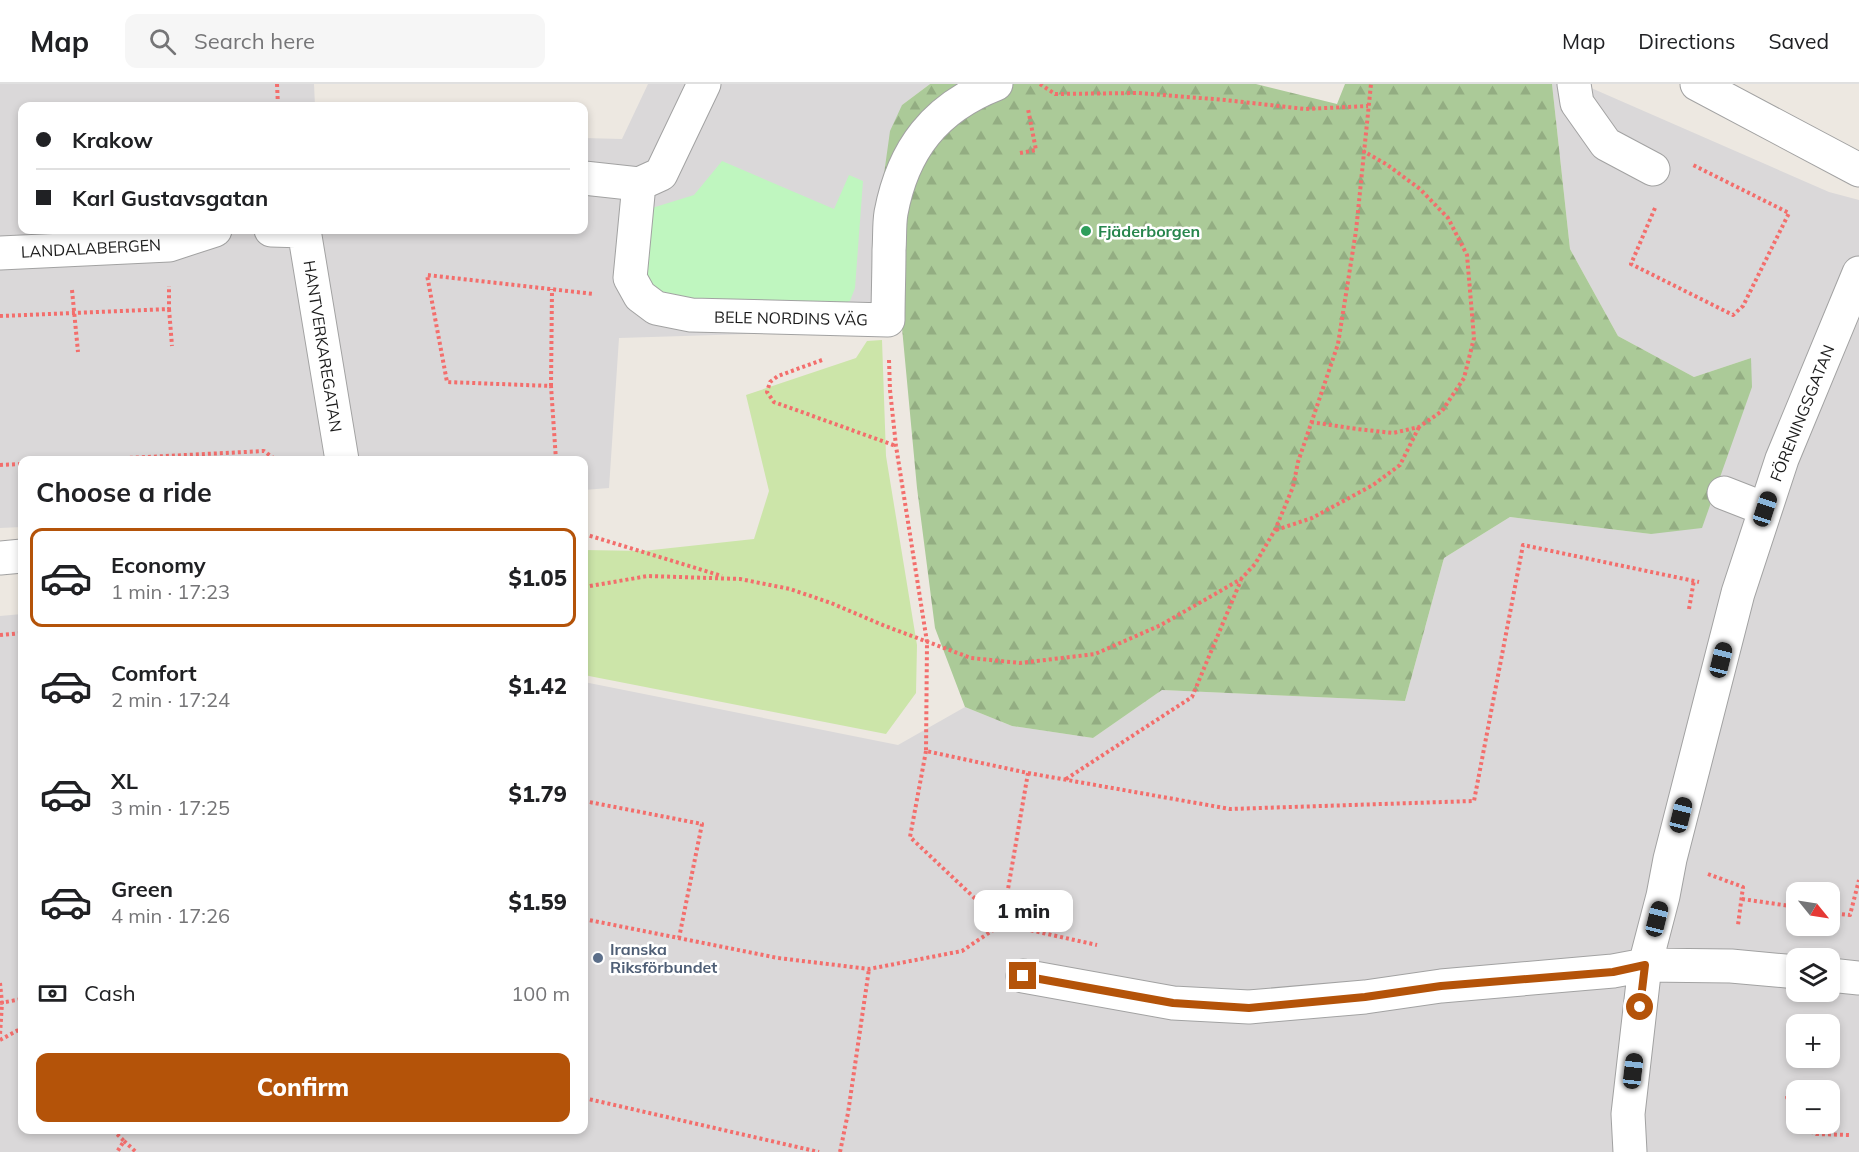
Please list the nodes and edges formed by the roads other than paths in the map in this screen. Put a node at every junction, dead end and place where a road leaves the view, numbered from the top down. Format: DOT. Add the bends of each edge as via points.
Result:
graph roads {
  1 [pos="704,84"];
  2 [pos="996,84"];
  3 [pos="1574,84"];
  4 [pos="1696,84"];
  5 [pos="1653,169"];
  6 [pos="1859,170"];
  7 [pos="588,178"];
  8 [pos="639,184"];
  9 [pos="203,234"];
  10 [pos="305,234"];
  11 [pos="0,253"];
  12 [pos="1859,273"];
  13 [pos="341,456"];
  14 [pos="1724,493"];
  15 [pos="1765,509"];
  16 [pos="18,556"];
  17 [pos="0,558"];
  18 [pos="1645,965"];
  19 [pos="1786,971"];
  20 [pos="1023,976"];
  21 [pos="1840,976"];
  22 [pos="1859,978"];
  23 [pos="1630,1152"];
  1 -- 8 [label="street" via="661,174"];
  2 -- 8 [label="street, BELE NORDINS VÄG" via="978,91 928,128 901,173 890,215 888,320 691,315 656,308 640,296 630,278"];
  3 -- 5 [label="street" via="1577,103 1606,144"];
  4 -- 6 [label="street"];
  7 -- 8 [label="street"];
  9 -- 11 [label="street, LANDALABERGEN" via="169,245"];
  10 -- 13 [label="street, HANTVERKAREGATAN"];
  12 -- 15 [label="street, FÖRENINGSGATAN"];
  14 -- 15 [label="street"];
  15 -- 18 [label="street, FÖRENINGSGATAN" via="1738,593"];
  16 -- 17 [label="street"];
  18 -- 19 [label="street"];
  18 -- 20 [label="street" via="1613,972 1249,1008 1173,1003"];
  18 -- 23 [label="street, FÖRENINGSGATAN" via="1628,1113"];
  21 -- 22 [label="street"];
}
